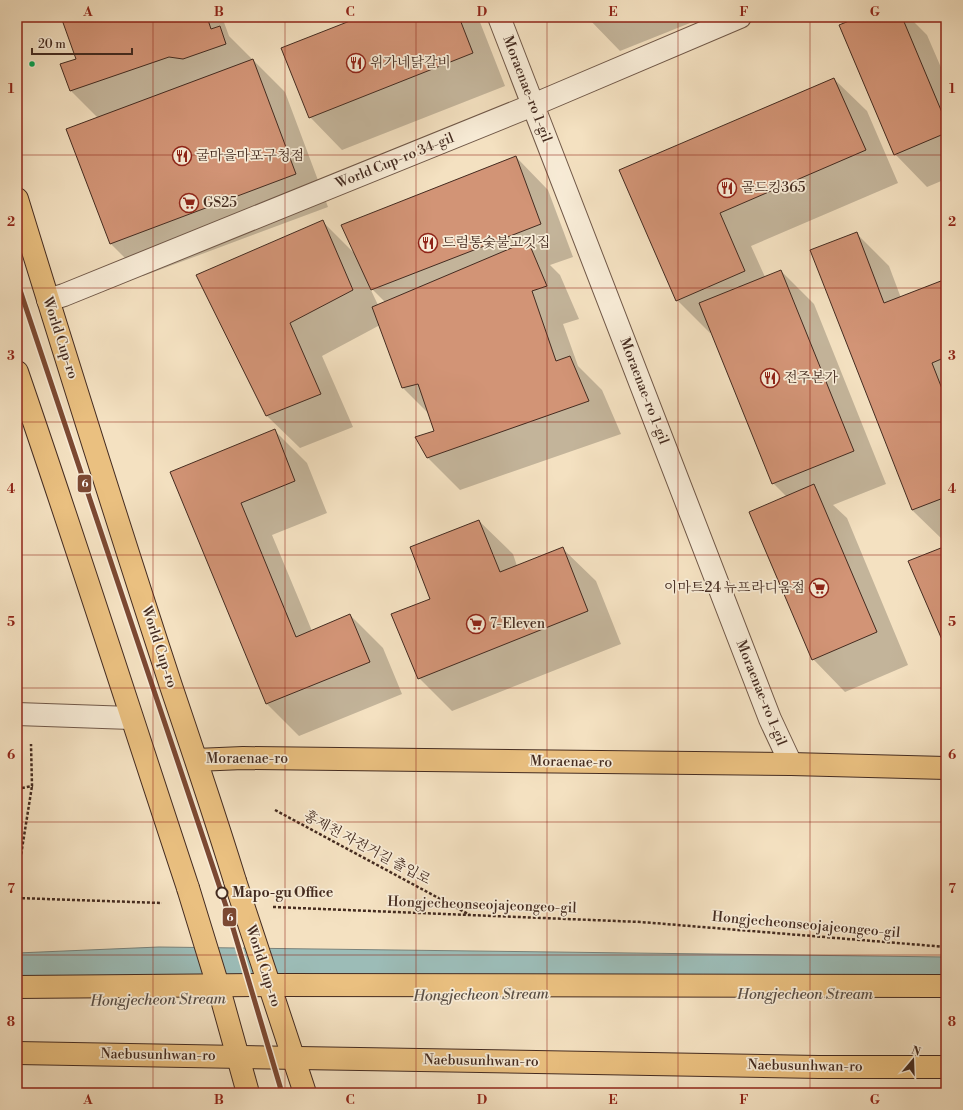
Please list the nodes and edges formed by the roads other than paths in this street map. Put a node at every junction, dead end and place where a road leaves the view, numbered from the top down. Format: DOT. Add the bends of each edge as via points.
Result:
graph roads {
  1 [pos="499,17"];
  2 [pos="740,17"];
  3 [pos="533,105"];
  4 [pos="17,199"];
  5 [pos="48,300"];
  6 [pos="17,372"];
  7 [pos="24,714"];
  8 [pos="132,718"];
  9 [pos="196,760"];
  10 [pos="791,764"];
  11 [pos="946,768"];
  12 [pos="946,986"];
  13 [pos="17,987"];
  14 [pos="17,1053"];
  15 [pos="946,1067"];
  16 [pos="248,1093"];
  17 [pos="305,1093"];
  1 -- 3 [label="street, Moraenae-ro 1-gil"];
  2 -- 3 [label="street, World Cup-ro 34-gil"];
  3 -- 5 [label="street, World Cup-ro 34-gil"];
  3 -- 10 [label="street, Moraenae-ro 1-gil" via="770,718"];
  4 -- 5 [label="main road, World Cup-ro"];
  5 -- 9 [label="main road, World Cup-ro"];
  6 -- 8 [label="main road"];
  7 -- 8 [label="street"];
  8 -- 16 [label="main road, bridge" via="188,888"];
  9 -- 10 [label="main road, Moraenae-ro" via="251,758"];
  9 -- 17 [label="main road, World Cup-ro, bridge"];
  10 -- 11 [label="main road, Moraenae-ro"];
  12 -- 13 [label="main road, bridge"];
  14 -- 15 [label="main road, Naebusunhwan-ro, bridge" via="811,1067"];
}
